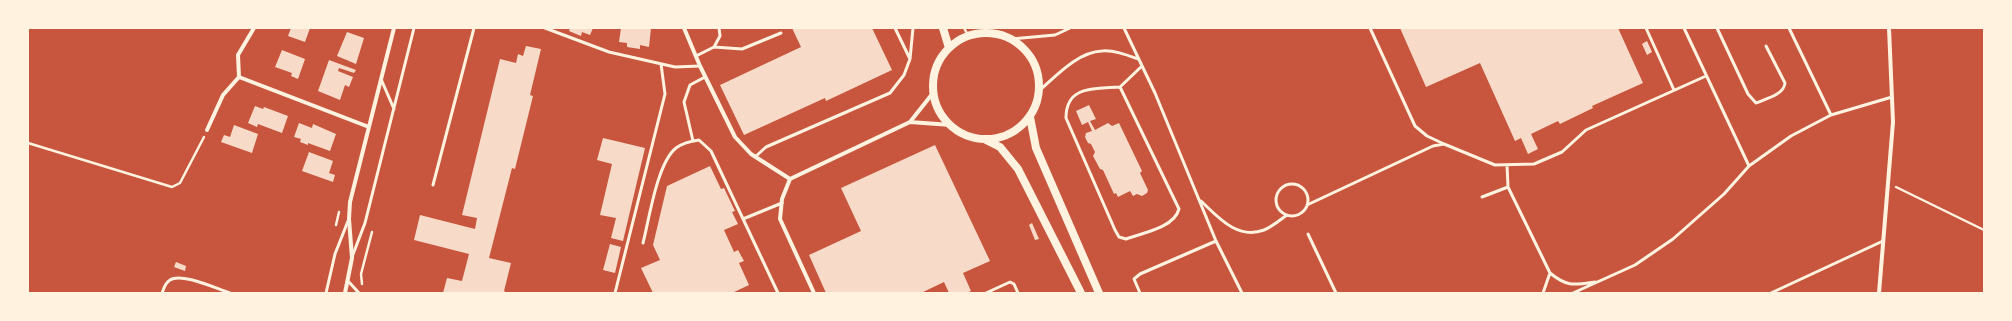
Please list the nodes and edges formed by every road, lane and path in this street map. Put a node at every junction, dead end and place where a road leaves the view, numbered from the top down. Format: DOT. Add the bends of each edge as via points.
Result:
graph roads {
  1 [pos="254,28"];
  2 [pos="394,28"];
  3 [pos="414,28"];
  4 [pos="474,28"];
  5 [pos="545,28"];
  6 [pos="684,28"];
  7 [pos="719,28"];
  8 [pos="895,28"];
  9 [pos="913,28"];
  10 [pos="943,28"];
  11 [pos="1070,28"];
  12 [pos="1124,28"];
  13 [pos="1370,28"];
  14 [pos="1646,28"];
  15 [pos="1684,28"];
  16 [pos="1717,28"];
  17 [pos="1789,28"];
  18 [pos="1889,28"];
  19 [pos="988,30"];
  20 [pos="966,32"];
  21 [pos="781,33"];
  22 [pos="1011,39"];
  23 [pos="1766,46"];
  24 [pos="714,47"];
  25 [pos="949,48"];
  26 [pos="696,56"];
  27 [pos="910,59"];
  28 [pos="1139,59"];
  29 [pos="661,64"];
  30 [pos="700,66"];
  31 [pos="1142,66"];
  32 [pos="1706,76"];
  33 [pos="239,77"];
  34 [pos="705,77"];
  35 [pos="381,79"];
  36 [pos="1120,87"];
  37 [pos="1040,90"];
  38 [pos="1674,90"];
  39 [pos="933,93"];
  40 [pos="1892,97"];
  41 [pos="394,108"];
  42 [pos="1831,115"];
  43 [pos="1030,117"];
  44 [pos="910,122"];
  45 [pos="951,125"];
  46 [pos="369,127"];
  47 [pos="207,130"];
  48 [pos="986,140"];
  49 [pos="693,141"];
  50 [pos="28,143"];
  51 [pos="1444,144"];
  52 [pos="755,157"];
  53 [pos="1507,165"];
  54 [pos="1749,166"];
  55 [pos="790,179"];
  56 [pos="1888,183"];
  57 [pos="434,185"];
  58 [pos="1508,187"];
  59 [pos="1482,197"];
  60 [pos="1200,200"];
  61 [pos="782,203"];
  62 [pos="1307,205"];
  63 [pos="1287,215"];
  64 [pos="349,219"];
  65 [pos="744,219"];
  66 [pos="1984,230"];
  67 [pos="1308,234"];
  68 [pos="1216,241"];
  69 [pos="1883,242"];
  70 [pos="644,243"];
  71 [pos="352,258"];
  72 [pos="1550,273"];
  73 [pos="348,281"];
  74 [pos="1599,281"];
  75 [pos="162,293"];
  76 [pos="230,293"];
  77 [pos="326,293"];
  78 [pos="345,293"];
  79 [pos="359,293"];
  80 [pos="615,293"];
  81 [pos="778,293"];
  82 [pos="814,293"];
  83 [pos="986,293"];
  84 [pos="1018,293"];
  85 [pos="1081,293"];
  86 [pos="1099,293"];
  87 [pos="1140,293"];
  88 [pos="1242,293"];
  89 [pos="1336,293"];
  90 [pos="1543,293"];
  91 [pos="1573,293"];
  92 [pos="1771,293"];
  93 [pos="1879,293"];
  1 -- 33 [label="street" via="238,55"];
  2 -- 35 [label="street"];
  3 -- 41 [label="lane"];
  4 -- 57 [label="lane"];
  5 -- 29 [label="lane" via="609,52"];
  6 -- 26 [label="street"];
  7 -- 24 [label="lane" via="720,36"];
  8 -- 27 [label="lane"];
  9 -- 27 [label="lane"];
  10 -- 25 [label="main road"];
  11 -- 22 [label="lane" via="1055,35"];
  12 -- 28 [label="lane"];
  13 -- 51 [label="lane" via="1415,126 1427,136"];
  14 -- 38 [label="lane"];
  15 -- 32 [label="lane"];
  16 -- 23 [label="lane" via="1748,94 1756,103 1781,92 1785,83"];
  17 -- 42 [label="lane"];
  18 -- 40 [label="street"];
  19 -- 20 [label="main road"];
  19 -- 22 [label="main road"];
  20 -- 25 [label="main road"];
  21 -- 24 [label="lane" via="742,49"];
  22 -- 37 [label="main road" via="1024,48 1033,60"];
  24 -- 26 [label="lane"];
  25 -- 39 [label="main road" via="939,61 934,76"];
  26 -- 30 [label="street"];
  27 -- 52 [label="lane" via="904,75 890,93 766,147"];
  28 -- 31 [label="lane"];
  28 -- 37 [label="lane" via="1113,51 1089,54 1068,66"];
  29 -- 30 [label="lane" via="675,67"];
  29 -- 80 [label="lane" via="666,94"];
  30 -- 34 [label="street"];
  31 -- 36 [label="lane"];
  31 -- 60 [label="lane"];
  32 -- 38 [label="lane"];
  32 -- 54 [label="lane"];
  33 -- 46 [label="street"];
  33 -- 47 [label="street" via="223,95"];
  34 -- 49 [label="lane" via="690,85 684,102"];
  34 -- 52 [label="street" via="735,137"];
  35 -- 41 [label="lane"];
  35 -- 46 [label="street"];
  36 -- 36 [label="lane" via="1086,89 1070,99 1066,108 1066,118 1115,230 1119,237 1126,239 1168,223 1177,216 1179,209"];
  37 -- 43 [label="main road" via="1037,104"];
  38 -- 53 [label="lane" via="1586,130 1562,152 1534,164"];
  39 -- 44 [label="street"];
  39 -- 45 [label="main road" via="938,109"];
  40 -- 42 [label="lane"];
  40 -- 56 [label="street" via="1893,122"];
  41 -- 71 [label="lane" via="365,223"];
  42 -- 54 [label="lane" via="1792,136"];
  43 -- 48 [label="main road" via="1010,134"];
  43 -- 86 [label="main road" via="1036,148"];
  44 -- 45 [label="street"];
  44 -- 55 [label="street"];
  45 -- 48 [label="main road" via="957,131"];
  46 -- 64 [label="street" via="350,202"];
  47 -- 50 [label="path" via="180,183 172,187"];
  48 -- 85 [label="main road" via="1000,148 1018,169"];
  49 -- 65 [label="lane" via="699,140 711,151"];
  49 -- 70 [label="lane" via="675,149 664,166 656,184"];
  51 -- 53 [label="lane" via="1495,165"];
  51 -- 62 [label="lane" via="1433,146"];
  52 -- 55 [label="street"];
  53 -- 58 [label="lane"];
  54 -- 74 [label="lane" via="1724,194 1673,239 1635,265"];
  55 -- 61 [label="street"];
  56 -- 66 [label="path"];
  56 -- 69 [label="street"];
  58 -- 59 [label="lane"];
  58 -- 72 [label="lane"];
  60 -- 63 [label="lane" via="1226,226 1249,233 1264,230"];
  60 -- 68 [label="lane"];
  61 -- 65 [label="lane"];
  61 -- 82 [label="street" via="780,219"];
  62 -- 63 [label="lane" via="1299,214"];
  62 -- 63 [label="lane" via="1308,198 1302,188 1297,185 1285,186 1280,190 1276,201 1278,207"];
  64 -- 71 [label="street"];
  64 -- 77 [label="lane" via="336,254"];
  65 -- 81 [label="lane"];
  67 -- 89 [label="lane"];
  68 -- 87 [label="lane" via="1140,274 1134,279"];
  68 -- 88 [label="lane"];
  69 -- 92 [label="lane"];
  69 -- 93 [label="street"];
  71 -- 73 [label="street"];
  72 -- 74 [label="lane" via="1560,281 1573,286"];
  72 -- 90 [label="lane"];
  73 -- 78 [label="street"];
  73 -- 79 [label="lane"];
  74 -- 91 [label="lane"];
  75 -- 76 [label="lane" via="169,280 181,276"];
  83 -- 84 [label="lane" via="1010,282 1014,284"];
}
